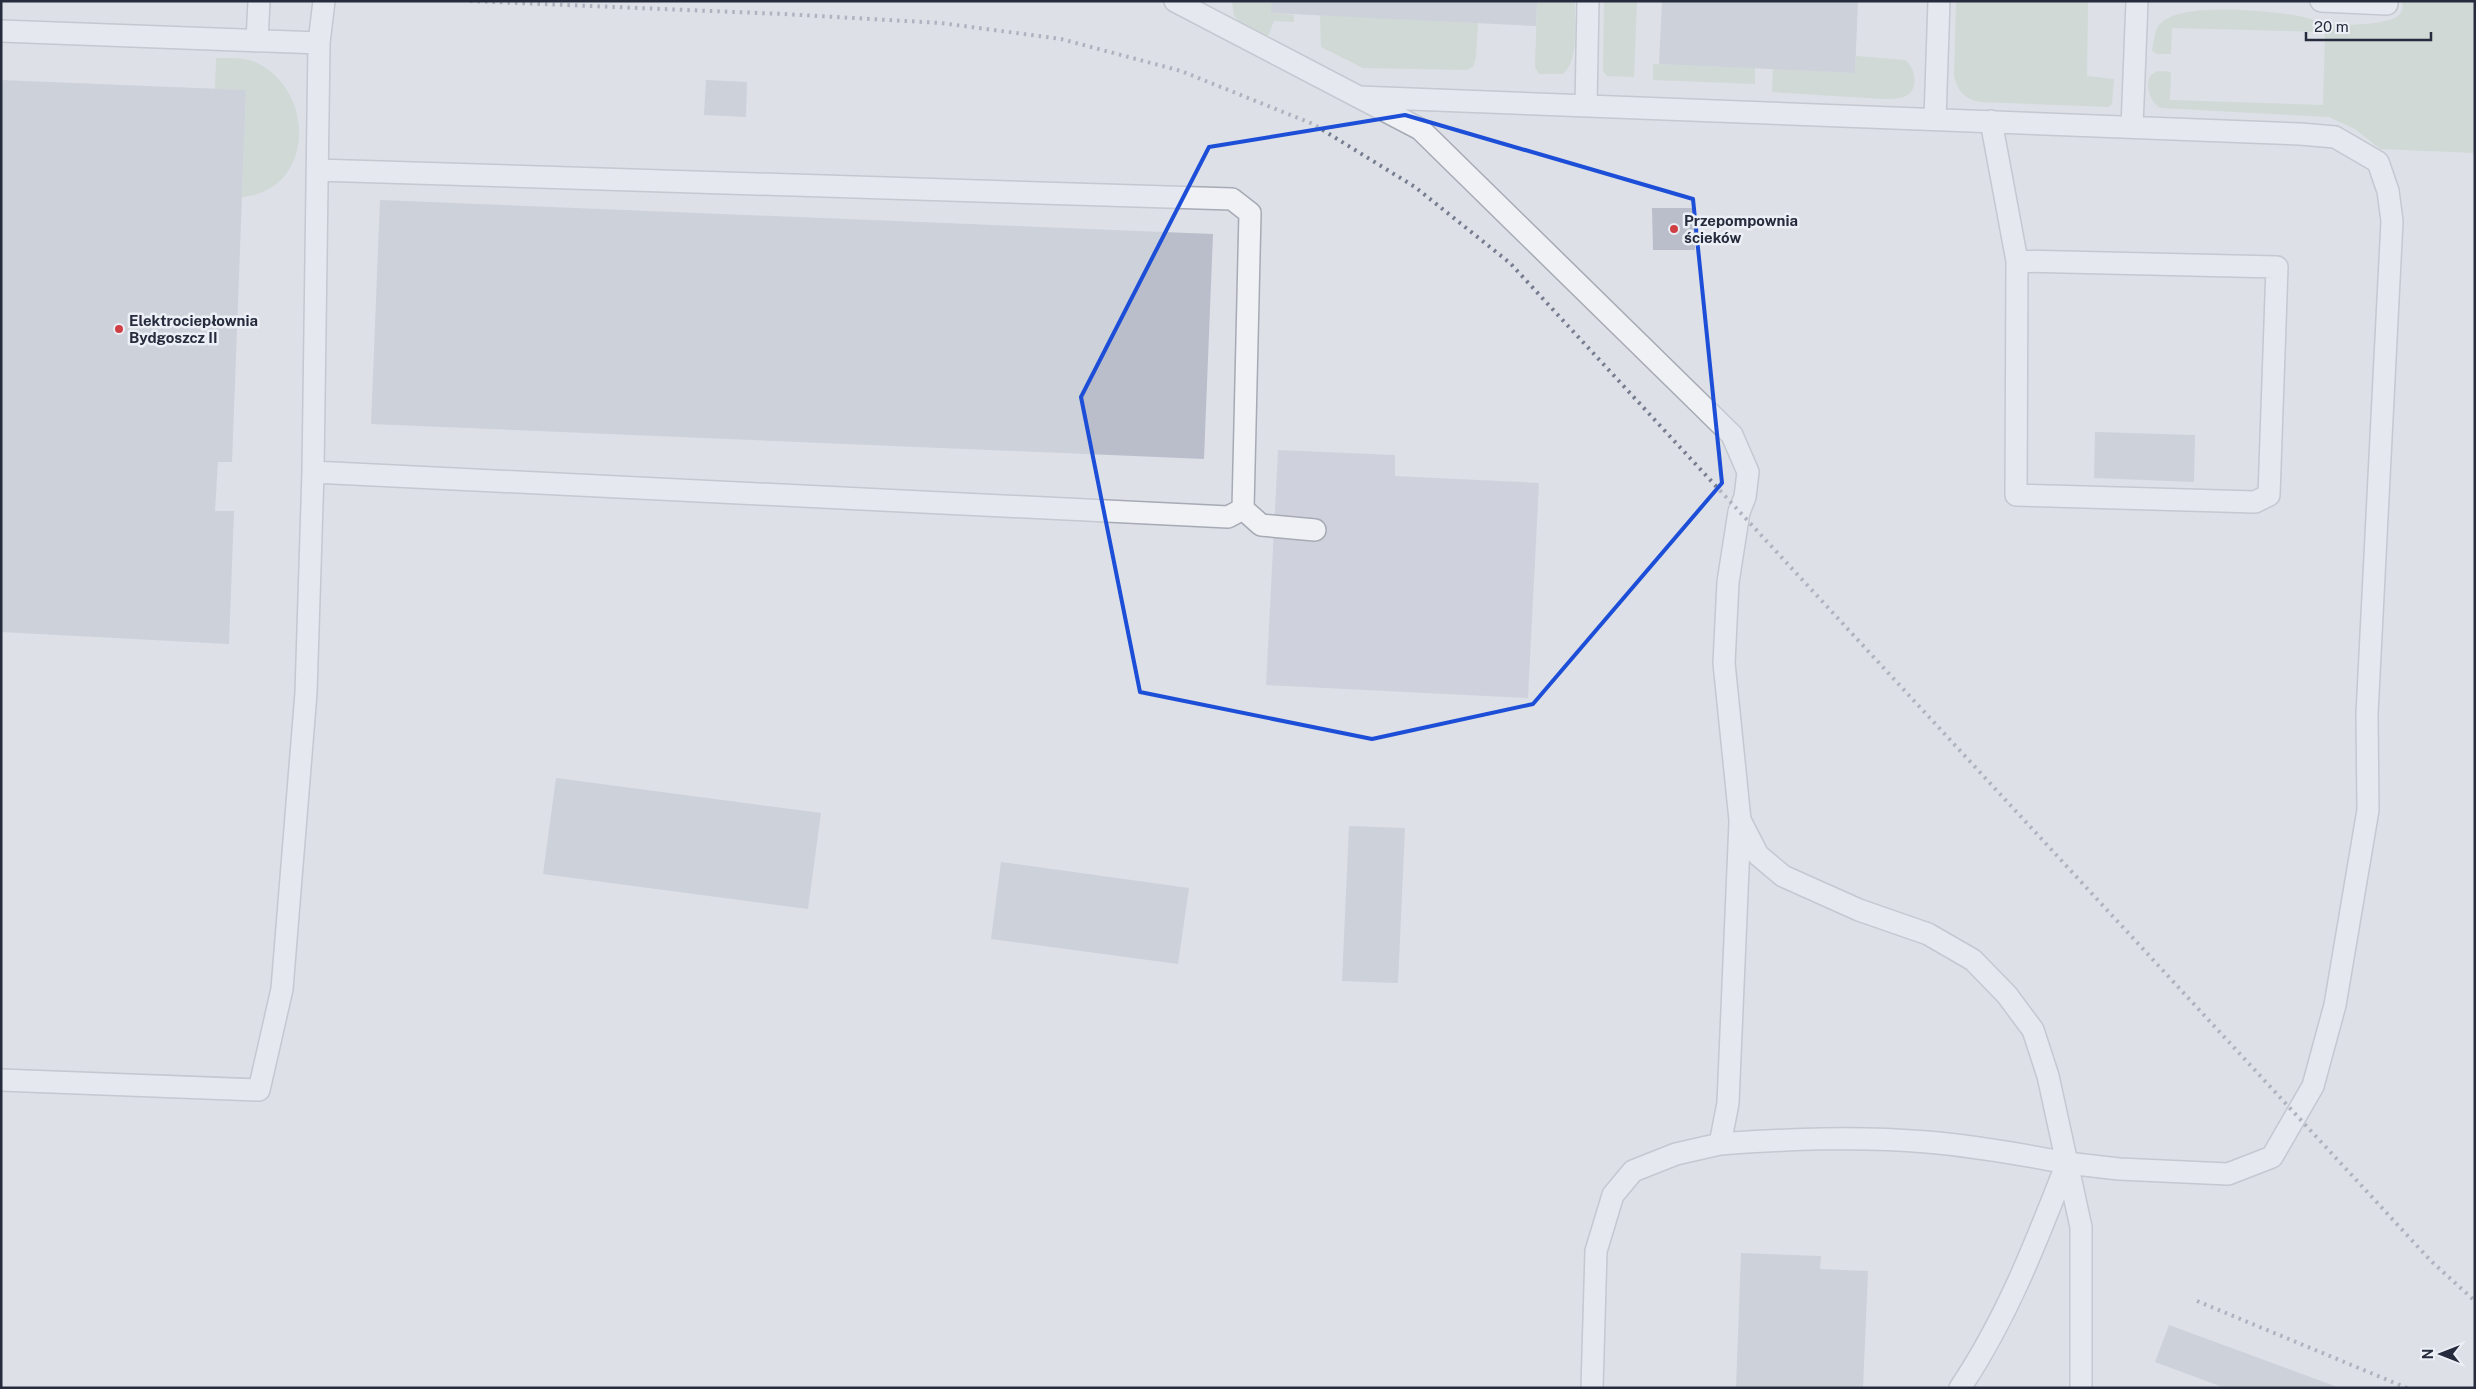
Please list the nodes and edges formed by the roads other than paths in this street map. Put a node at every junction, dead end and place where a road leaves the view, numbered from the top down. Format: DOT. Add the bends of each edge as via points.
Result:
graph roads {
  1 [pos="258,1"];
  2 [pos="324,1"];
  3 [pos="1175,1"];
  4 [pos="1588,1"];
  5 [pos="1939,1"];
  6 [pos="2137,1"];
  7 [pos="2321,1"];
  8 [pos="2387,4"];
  9 [pos="1,31"];
  10 [pos="257,41"];
  11 [pos="319,43"];
  12 [pos="1359,97"];
  13 [pos="1586,105"];
  14 [pos="1935,119"];
  15 [pos="1991,121"];
  16 [pos="2132,127"];
  17 [pos="317,170"];
  18 [pos="2017,261"];
  19 [pos="312,472"];
  20 [pos="1243,508"];
  21 [pos="1315,530"];
  22 [pos="1740,820"];
  23 [pos="1,1080"];
  24 [pos="1720,1144"];
  25 [pos="2067,1163"];
  26 [pos="1592,1388"];
  27 [pos="1960,1388"];
  28 [pos="2080,1388"];
  1 -- 10 [label="lane"];
  2 -- 11 [label="lane"];
  3 -- 12 [label="lane"];
  4 -- 13 [label="lane"];
  5 -- 14 [label="lane"];
  6 -- 16 [label="lane"];
  7 -- 8 [label="lane"];
  9 -- 10 [label="lane"];
  10 -- 11 [label="lane"];
  11 -- 17 [label="lane"];
  12 -- 13 [label="lane"];
  12 -- 22 [label="lane" via="1420,128 1732,435 1748,472 1728,582 1724,663"];
  13 -- 14 [label="lane"];
  14 -- 15 [label="lane"];
  15 -- 16 [label="lane"];
  15 -- 18 [label="lane"];
  16 -- 25 [label="lane" via="2335,137 2378,162 2388,191 2392,221 2367,714 2368,810 2335,1005 2313,1086 2272,1157 2228,1174"];
  17 -- 19 [label="lane"];
  17 -- 20 [label="lane" via="1232,199 1250,213"];
  18 -- 18 [label="lane" via="2277,267 2269,495 2255,502 2016,495"];
  19 -- 20 [label="lane" via="1228,517"];
  19 -- 23 [label="lane" via="306,694 282,989 260,1090"];
  20 -- 21 [label="lane" via="1261,524"];
  22 -- 24 [label="lane" via="1728,1103"];
  22 -- 25 [label="lane" via="1758,855 1783,876 1859,910 1928,934 1973,960 2033,1030 2048,1076"];
  24 -- 25 [label="lane" via="1787,1140 1926,1142 2007,1151"];
  24 -- 26 [label="lane" via="1676,1154 1633,1171 1613,1194 1596,1251"];
  25 -- 27 [label="lane" via="2028,1263 1979,1360"];
  25 -- 28 [label="lane" via="2081,1227"];
}
